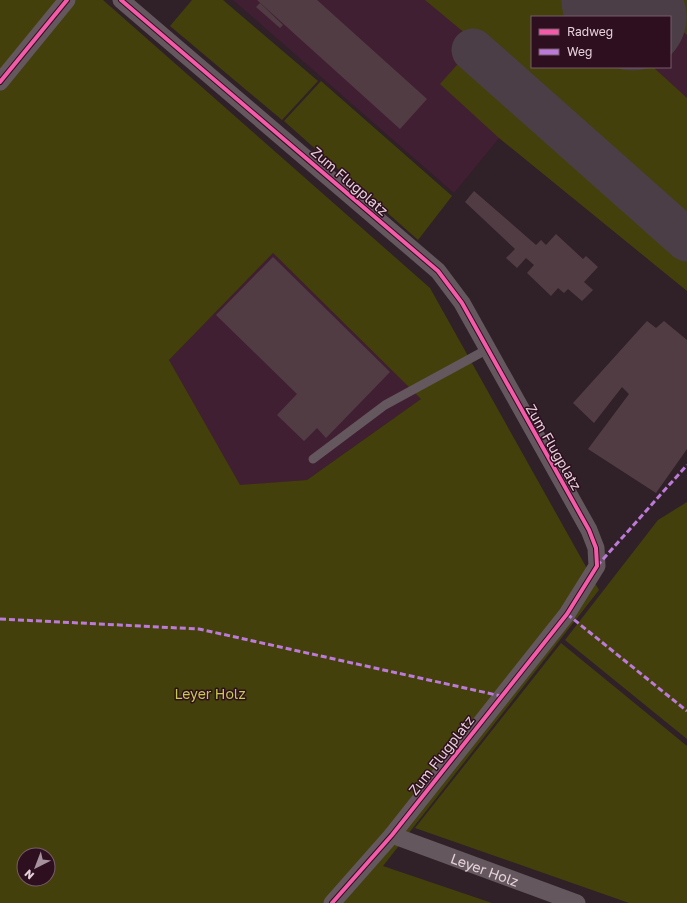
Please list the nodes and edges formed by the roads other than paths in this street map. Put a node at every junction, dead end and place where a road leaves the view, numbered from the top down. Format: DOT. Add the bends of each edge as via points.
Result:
graph roads {
  1 [pos="67,0"];
  2 [pos="121,0"];
  3 [pos="0,82"];
  4 [pos="486,350"];
  5 [pos="313,459"];
  6 [pos="392,835"];
  7 [pos="332,903"];
  8 [pos="576,903"];
  1 -- 3 [label="street"];
  2 -- 4 [label="street, Zum Flugplatz" via="438,271 462,303"];
  4 -- 5 [label="lane" via="385,405"];
  4 -- 6 [label="street, Zum Flugplatz" via="589,530 596,548 597,566 567,614"];
  6 -- 7 [label="street, Zum Flugplatz"];
  6 -- 8 [label="street, Leyer Holz"];
}
